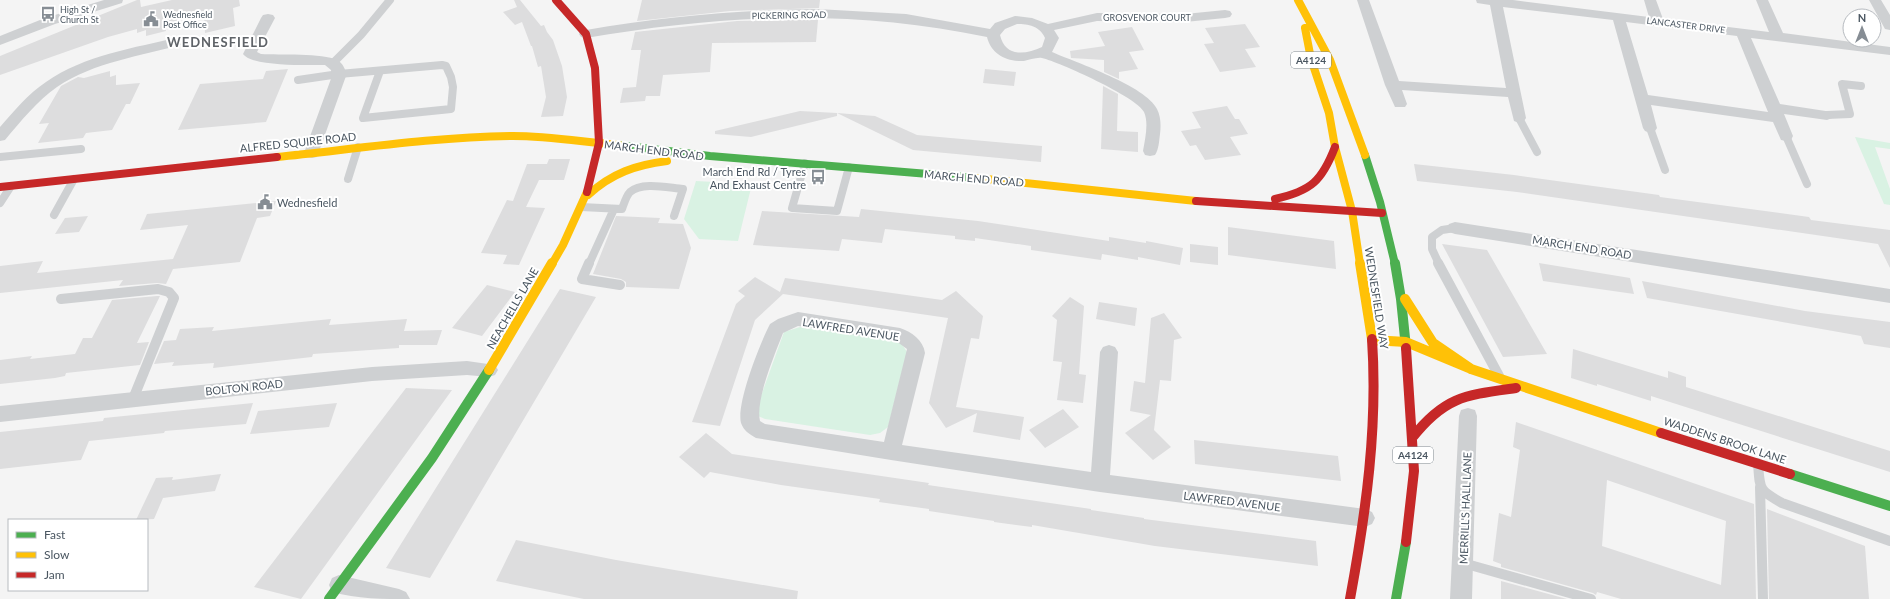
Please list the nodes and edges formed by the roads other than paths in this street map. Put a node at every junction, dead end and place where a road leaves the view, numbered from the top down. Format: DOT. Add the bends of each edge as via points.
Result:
graph roads {
  1 [pos="117,0"];
  2 [pos="390,0"];
  3 [pos="557,0"];
  4 [pos="1362,0"];
  5 [pos="1482,0"];
  6 [pos="1650,0"];
  7 [pos="1762,0"];
  8 [pos="1875,0"];
  9 [pos="1496,2"];
  10 [pos="1299,3"];
  11 [pos="1536,3"];
  12 [pos="1225,14"];
  13 [pos="1618,16"];
  14 [pos="268,18"];
  15 [pos="1657,21"];
  16 [pos="1890,26"];
  17 [pos="1046,28"];
  18 [pos="1742,32"];
  19 [pos="586,34"];
  20 [pos="993,34"];
  21 [pos="1778,37"];
  22 [pos="0,41"];
  23 [pos="178,41"];
  24 [pos="1890,51"];
  25 [pos="1042,53"];
  26 [pos="336,68"];
  27 [pos="380,70"];
  28 [pos="298,80"];
  29 [pos="1392,85"];
  30 [pos="1861,86"];
  31 [pos="1512,93"];
  32 [pos="1643,99"];
  33 [pos="1400,104"];
  34 [pos="1777,113"];
  35 [pos="1827,115"];
  36 [pos="1519,118"];
  37 [pos="1650,128"];
  38 [pos="0,136"];
  39 [pos="1786,136"];
  40 [pos="599,143"];
  41 [pos="1335,147"];
  42 [pos="358,148"];
  43 [pos="81,149"];
  44 [pos="1150,151"];
  45 [pos="1537,152"];
  46 [pos="312,153"];
  47 [pos="710,156"];
  48 [pos="0,158"];
  49 [pos="805,163"];
  50 [pos="849,167"];
  51 [pos="1665,170"];
  52 [pos="348,179"];
  53 [pos="74,180"];
  54 [pos="1806,184"];
  55 [pos="11,186"];
  56 [pos="0,187"];
  57 [pos="586,197"];
  58 [pos="0,203"];
  59 [pos="1238,204"];
  60 [pos="581,207"];
  61 [pos="614,209"];
  62 [pos="1352,212"];
  63 [pos="1382,213"];
  64 [pos="54,215"];
  65 [pos="674,216"];
  66 [pos="1287,217"];
  67 [pos="1455,228"];
  68 [pos="620,285"];
  69 [pos="1401,293"];
  70 [pos="1890,296"];
  71 [pos="61,299"];
  72 [pos="1372,340"];
  73 [pos="1406,342"];
  74 [pos="1110,352"];
  75 [pos="1411,362"];
  76 [pos="489,370"];
  77 [pos="1471,370"];
  78 [pos="1456,374"];
  79 [pos="1500,378"];
  80 [pos="1516,388"];
  81 [pos="1553,398"];
  82 [pos="133,399"];
  83 [pos="0,414"];
  84 [pos="1468,416"];
  85 [pos="1412,438"];
  86 [pos="891,452"];
  87 [pos="1758,463"];
  88 [pos="1100,484"];
  89 [pos="1760,487"];
  90 [pos="1890,506"];
  91 [pos="1365,518"];
  92 [pos="1890,541"];
  93 [pos="1463,563"];
  94 [pos="334,592"];
  95 [pos="399,599"];
  96 [pos="1350,599"];
  97 [pos="1396,599"];
  98 [pos="1461,599"];
  99 [pos="1591,599"];
  100 [pos="1763,599"];
  1 -- 22 [label="street" via="50,21"];
  2 -- 26 [label="lane"];
  3 -- 19 [label="street, NEACHELLS LANE"];
  4 -- 29 [label="street"];
  5 -- 9 [label="street, LANCASTER DRIVE"];
  6 -- 15 [label="street"];
  7 -- 21 [label="street"];
  8 -- 16 [label="street"];
  9 -- 11 [label="street, LANCASTER DRIVE"];
  9 -- 31 [label="street"];
  10 -- 41 [label="street, WEDNESFIELD WAY / A4124" via="1311,59 1329,112"];
  10 -- 63 [label="street, A4124" via="1330,60 1373,178"];
  11 -- 13 [label="street, LANCASTER DRIVE"];
  12 -- 17 [label="street, GROSVENOR COURT" via="1185,18 1097,17"];
  13 -- 15 [label="street, LANCASTER DRIVE"];
  13 -- 32 [label="street"];
  14 -- 26 [label="street" via="250,54 259,58 318,60"];
  15 -- 18 [label="street, LANCASTER DRIVE"];
  17 -- 20 [label="street" via="1032,22 1015,20 1000,26"];
  17 -- 25 [label="street" via="1052,38 1048,49"];
  18 -- 21 [label="street, LANCASTER DRIVE"];
  18 -- 34 [label="street"];
  19 -- 20 [label="street, PICKERING ROAD" via="641,24 703,18 804,14 895,17 942,23"];
  19 -- 40 [label="street, NEACHELLS LANE" via="595,68"];
  20 -- 25 [label="street" via="993,41 1003,52 1023,57"];
  21 -- 24 [label="street, LANCASTER DRIVE"];
  23 -- 38 [label="street" via="156,54 83,68 62,78 37,96"];
  25 -- 44 [label="street" via="1130,92 1150,107 1154,120"];
  26 -- 27 [label="lane"];
  26 -- 28 [label="lane"];
  26 -- 46 [label="street"];
  27 -- 27 [label="lane" via="446,66 452,75 455,90 451,109 363,118"];
  29 -- 31 [label="street"];
  29 -- 33 [label="street"];
  30 -- 35 [label="lane" via="1842,84 1850,114"];
  31 -- 36 [label="street"];
  32 -- 34 [label="street"];
  32 -- 37 [label="street"];
  34 -- 35 [label="street"];
  34 -- 39 [label="street"];
  36 -- 45 [label="lane"];
  37 -- 51 [label="lane"];
  39 -- 54 [label="lane"];
  40 -- 42 [label="street, ALFRED SQUIRE ROAD" via="547,137 479,138"];
  40 -- 47 [label="street, MARCH END ROAD"];
  40 -- 57 [label="street, NEACHELLS LANE"];
  41 -- 59 [label="street, MARCH END ROAD" via="1328,167 1313,188 1297,196"];
  41 -- 62 [label="street, WEDNESFIELD WAY / A4124"];
  42 -- 46 [label="street, ALFRED SQUIRE ROAD"];
  42 -- 52 [label="lane"];
  43 -- 48 [label="lane"];
  46 -- 53 [label="street, ALFRED SQUIRE ROAD"];
  47 -- 49 [label="street, MARCH END ROAD"];
  47 -- 57 [label="street, MARCH END ROAD" via="632,164 610,174"];
  49 -- 50 [label="street, MARCH END ROAD"];
  49 -- 50 [label="lane" via="792,208 837,211"];
  50 -- 59 [label="street, MARCH END ROAD"];
  53 -- 55 [label="street, ALFRED SQUIRE ROAD"];
  53 -- 64 [label="lane"];
  55 -- 56 [label="street, ALFRED SQUIRE ROAD"];
  55 -- 58 [label="lane"];
  57 -- 60 [label="street, NEACHELLS LANE"];
  59 -- 62 [label="street, MARCH END ROAD"];
  59 -- 66 [label="street"];
  60 -- 61 [label="lane"];
  60 -- 76 [label="street, NEACHELLS LANE" via="563,245"];
  61 -- 65 [label="lane" via="622,209 628,195 635,188 683,189"];
  61 -- 68 [label="lane" via="582,280"];
  62 -- 63 [label="street, MARCH END ROAD"];
  62 -- 72 [label="street, WEDNESFIELD WAY / A4124"];
  63 -- 69 [label="street, A4124" via="1381,227 1398,274"];
  67 -- 70 [label="street, MARCH END ROAD" via="1473,236"];
  67 -- 79 [label="lane, MARCH END ROAD" via="1444,228 1436,233 1432,237 1432,249"];
  69 -- 73 [label="street, A4124"];
  69 -- 77 [label="street" via="1432,343"];
  71 -- 82 [label="lane" via="158,289 169,292 174,298"];
  72 -- 73 [label="street"];
  72 -- 75 [label="street"];
  72 -- 91 [label="street, WEDNESFIELD WAY / A4124" via="1376,390"];
  73 -- 75 [label="street, A4124"];
  73 -- 77 [label="street"];
  74 -- 88 [label="street"];
  75 -- 85 [label="street, A4124"];
  76 -- 82 [label="street, BOLTON ROAD" via="467,368 372,374"];
  76 -- 94 [label="street, NEACHELLS LANE" via="407,495"];
  77 -- 79 [label="street"];
  78 -- 80 [label="street"];
  79 -- 81 [label="street"];
  80 -- 81 [label="street"];
  80 -- 85 [label="street" via="1461,398 1442,406 1429,416"];
  81 -- 87 [label="street, WADDENS BROOK LANE"];
  82 -- 83 [label="street, BOLTON ROAD"];
  84 -- 93 [label="street, MERRILL'S HALL LANE"];
  85 -- 97 [label="street, A4124" via="1414,471"];
  86 -- 86 [label="street, LAWFRED AVENUE" via="763,432 750,423 749,407 776,329 798,320 900,335 915,346 913,367"];
  86 -- 88 [label="street, LAWFRED AVENUE"];
  87 -- 89 [label="lane"];
  87 -- 90 [label="street, WADDENS BROOK LANE"];
  88 -- 91 [label="street, LAWFRED AVENUE"];
  89 -- 92 [label="lane" via="1782,502"];
  89 -- 100 [label="lane"];
  91 -- 96 [label="street, WEDNESFIELD WAY / A4124"];
  93 -- 98 [label="street, MERRILL'S HALL LANE"];
  93 -- 99 [label="lane"];
  94 -- 95 [label="street"];
}
